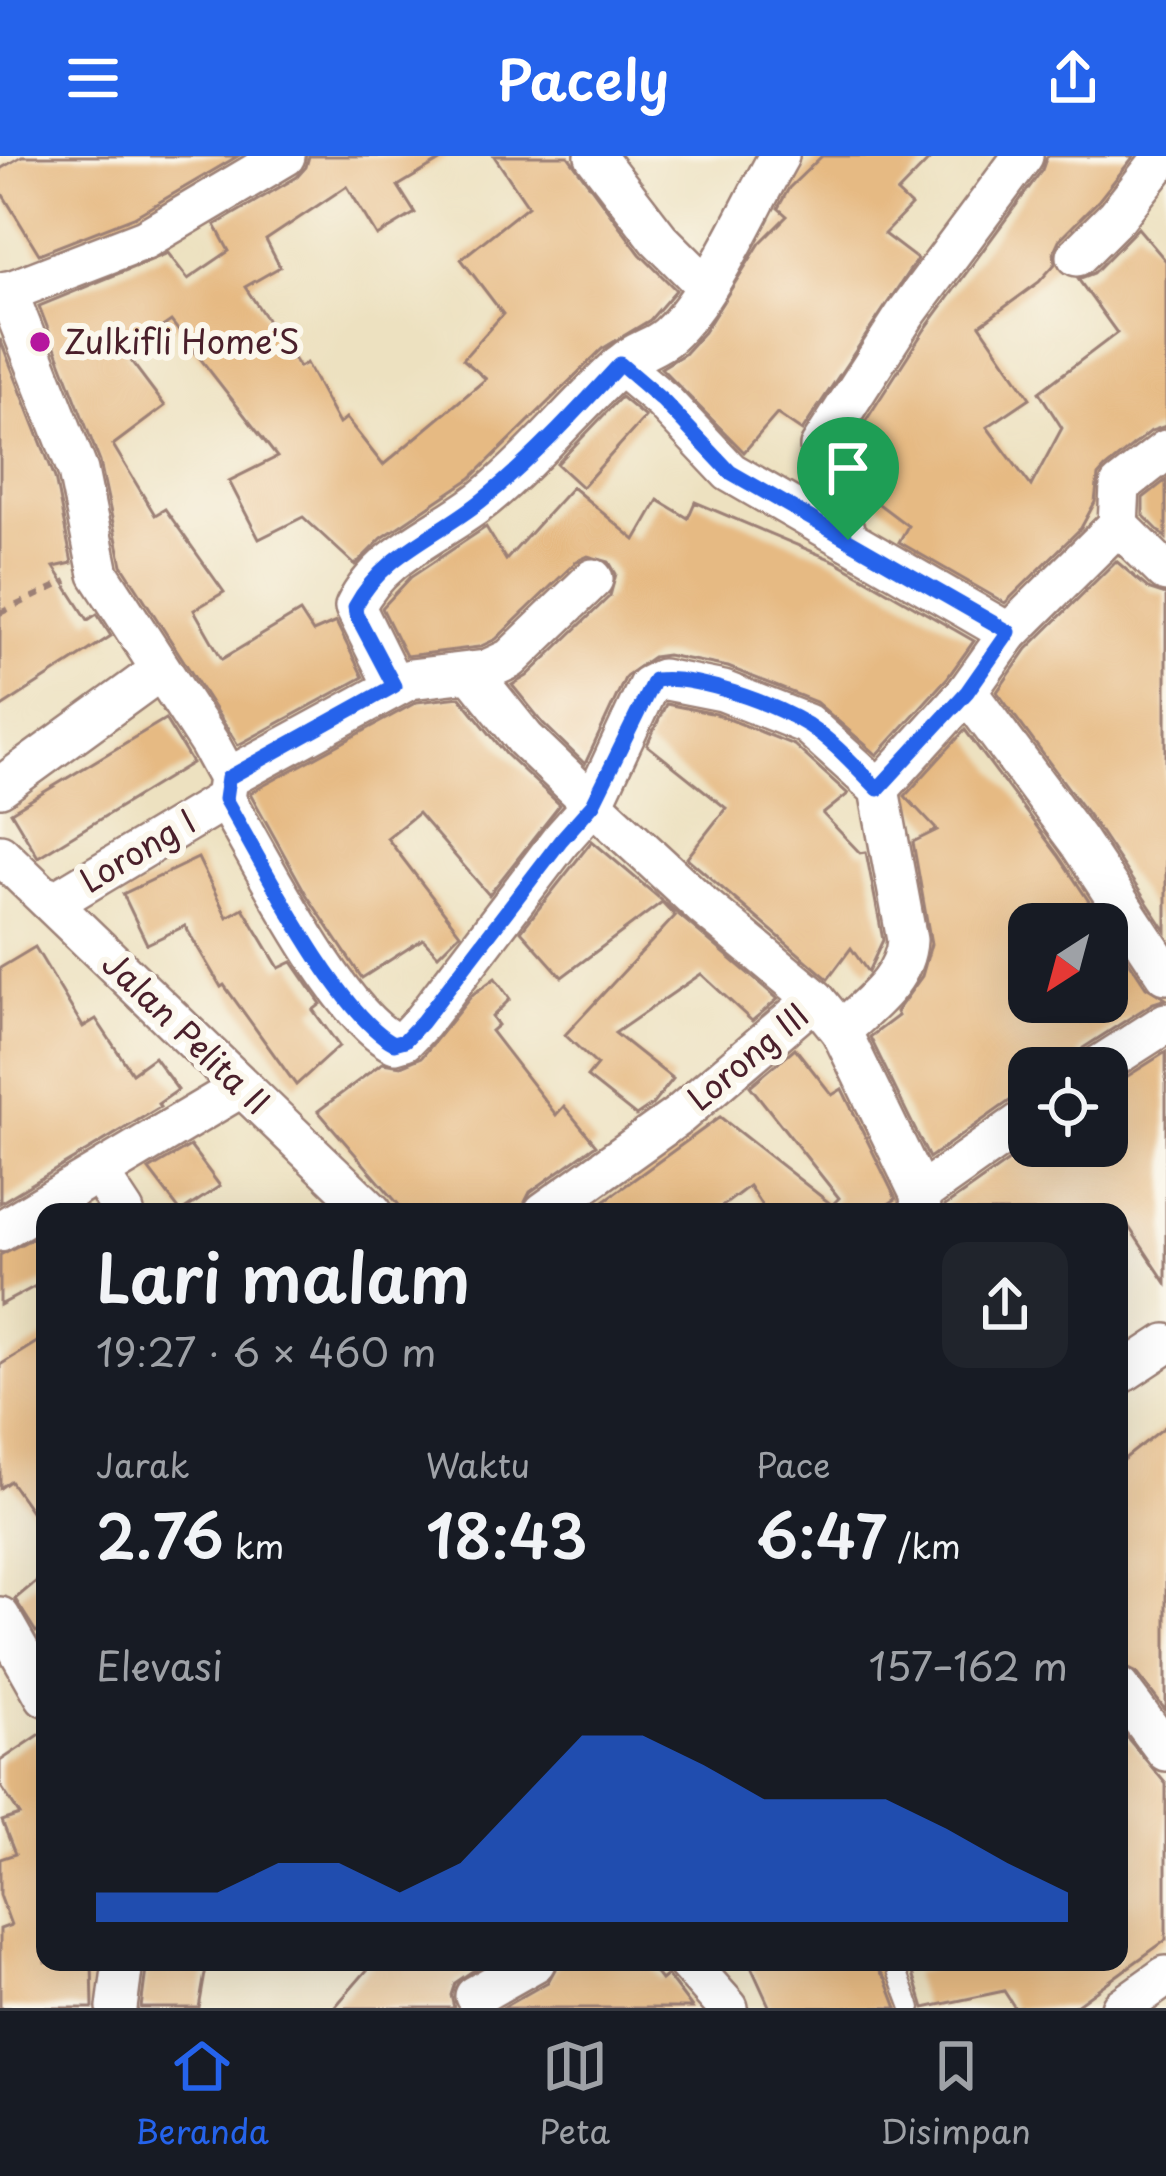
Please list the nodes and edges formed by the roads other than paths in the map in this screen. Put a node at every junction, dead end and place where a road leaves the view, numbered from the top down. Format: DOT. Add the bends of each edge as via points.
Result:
graph roads {
  1 [pos="285,156"];
  2 [pos="595,156"];
  3 [pos="779,156"];
  4 [pos="1022,156"];
  5 [pos="1164,156"];
  6 [pos="1077,256"];
  7 [pos="706,286"];
  8 [pos="3,293"];
  9 [pos="620,364"];
  10 [pos="1166,450"];
  11 [pos="1118,526"];
  12 [pos="848,540"];
  13 [pos="1166,572"];
  14 [pos="593,579"];
  15 [pos="1009,632"];
  16 [pos="471,672"];
  17 [pos="147,680"];
  18 [pos="394,686"];
  19 [pos="967,692"];
  20 [pos="0,787"];
  21 [pos="227,789"];
  22 [pos="878,789"];
  23 [pos="593,804"];
  24 [pos="0,854"];
  25 [pos="52,903"];
  26 [pos="1166,974"];
  27 [pos="815,999"];
  28 [pos="1166,1024"];
  29 [pos="841,1031"];
  30 [pos="1128,1048"];
  31 [pos="240,1088"];
  32 [pos="1008,1134"];
  33 [pos="99,1174"];
  34 [pos="49,1203"];
  35 [pos="118,1203"];
  36 [pos="362,1203"];
  37 [pos="557,1203"];
  38 [pos="920,1203"];
  39 [pos="36,1210"];
  40 [pos="0,1231"];
  41 [pos="1166,1344"];
  42 [pos="1128,1369"];
  43 [pos="0,1617"];
  44 [pos="24,1681"];
  45 [pos="1128,1710"];
  46 [pos="1165,1748"];
  47 [pos="122,1971"];
  48 [pos="519,1971"];
  49 [pos="694,1971"];
  50 [pos="897,1971"];
  51 [pos="1166,1976"];
  52 [pos="475,1996"];
  53 [pos="117,2008"];
  54 [pos="728,2008"];
  55 [pos="911,2008"];
  56 [pos="1121,2008"];
  1 -- 8 [label="street" via="145,239"];
  2 -- 7 [label="street"];
  3 -- 7 [label="street"];
  4 -- 12 [label="street" via="820,447"];
  5 -- 6 [label="street"];
  7 -- 9 [label="street" via="669,335"];
  8 -- 21 [label="street" via="78,471 97,567 199,727"];
  9 -- 12 [label="street" via="730,472"];
  9 -- 18 [label="street" via="520,468 372,580 356,614"];
  10 -- 11 [label="street" via="1120,486"];
  11 -- 13 [label="street"];
  11 -- 15 [label="street"];
  12 -- 15 [label="street"];
  14 -- 16 [label="street, Lorong I" via="510,659"];
  15 -- 19 [label="street"];
  16 -- 18 [label="street, Lorong I"];
  16 -- 23 [label="street" via="525,740"];
  17 -- 20 [label="street"];
  18 -- 21 [label="street, Lorong I"];
  19 -- 22 [label="street"];
  19 -- 26 [label="street"];
  21 -- 23 [label="street" via="341,994 394,1043 422,1022"];
  21 -- 25 [label="street, Lorong I"];
  22 -- 23 [label="street" via="792,717 662,679 647,686"];
  22 -- 29 [label="street" via="906,960"];
  23 -- 27 [label="street"];
  24 -- 25 [label="street, Jalan Pelita II"];
  25 -- 31 [label="street, Jalan Pelita II"];
  27 -- 29 [label="street, Lorong III"];
  27 -- 37 [label="street, Lorong III" via="678,1116"];
  28 -- 30 [label="street"];
  29 -- 38 [label="street, Lorong III"];
  31 -- 33 [label="street"];
  31 -- 36 [label="street, Jalan Pelita II"];
  32 -- 38 [label="street"];
  33 -- 34 [label="street"];
  33 -- 35 [label="street"];
  39 -- 40 [label="street"];
  41 -- 42 [label="street"];
  43 -- 44 [label="street"];
  45 -- 46 [label="street"];
  47 -- 53 [label="street"];
  48 -- 52 [label="street"];
  49 -- 54 [label="street"];
  50 -- 55 [label="lane"];
  51 -- 56 [label="street"];
}
